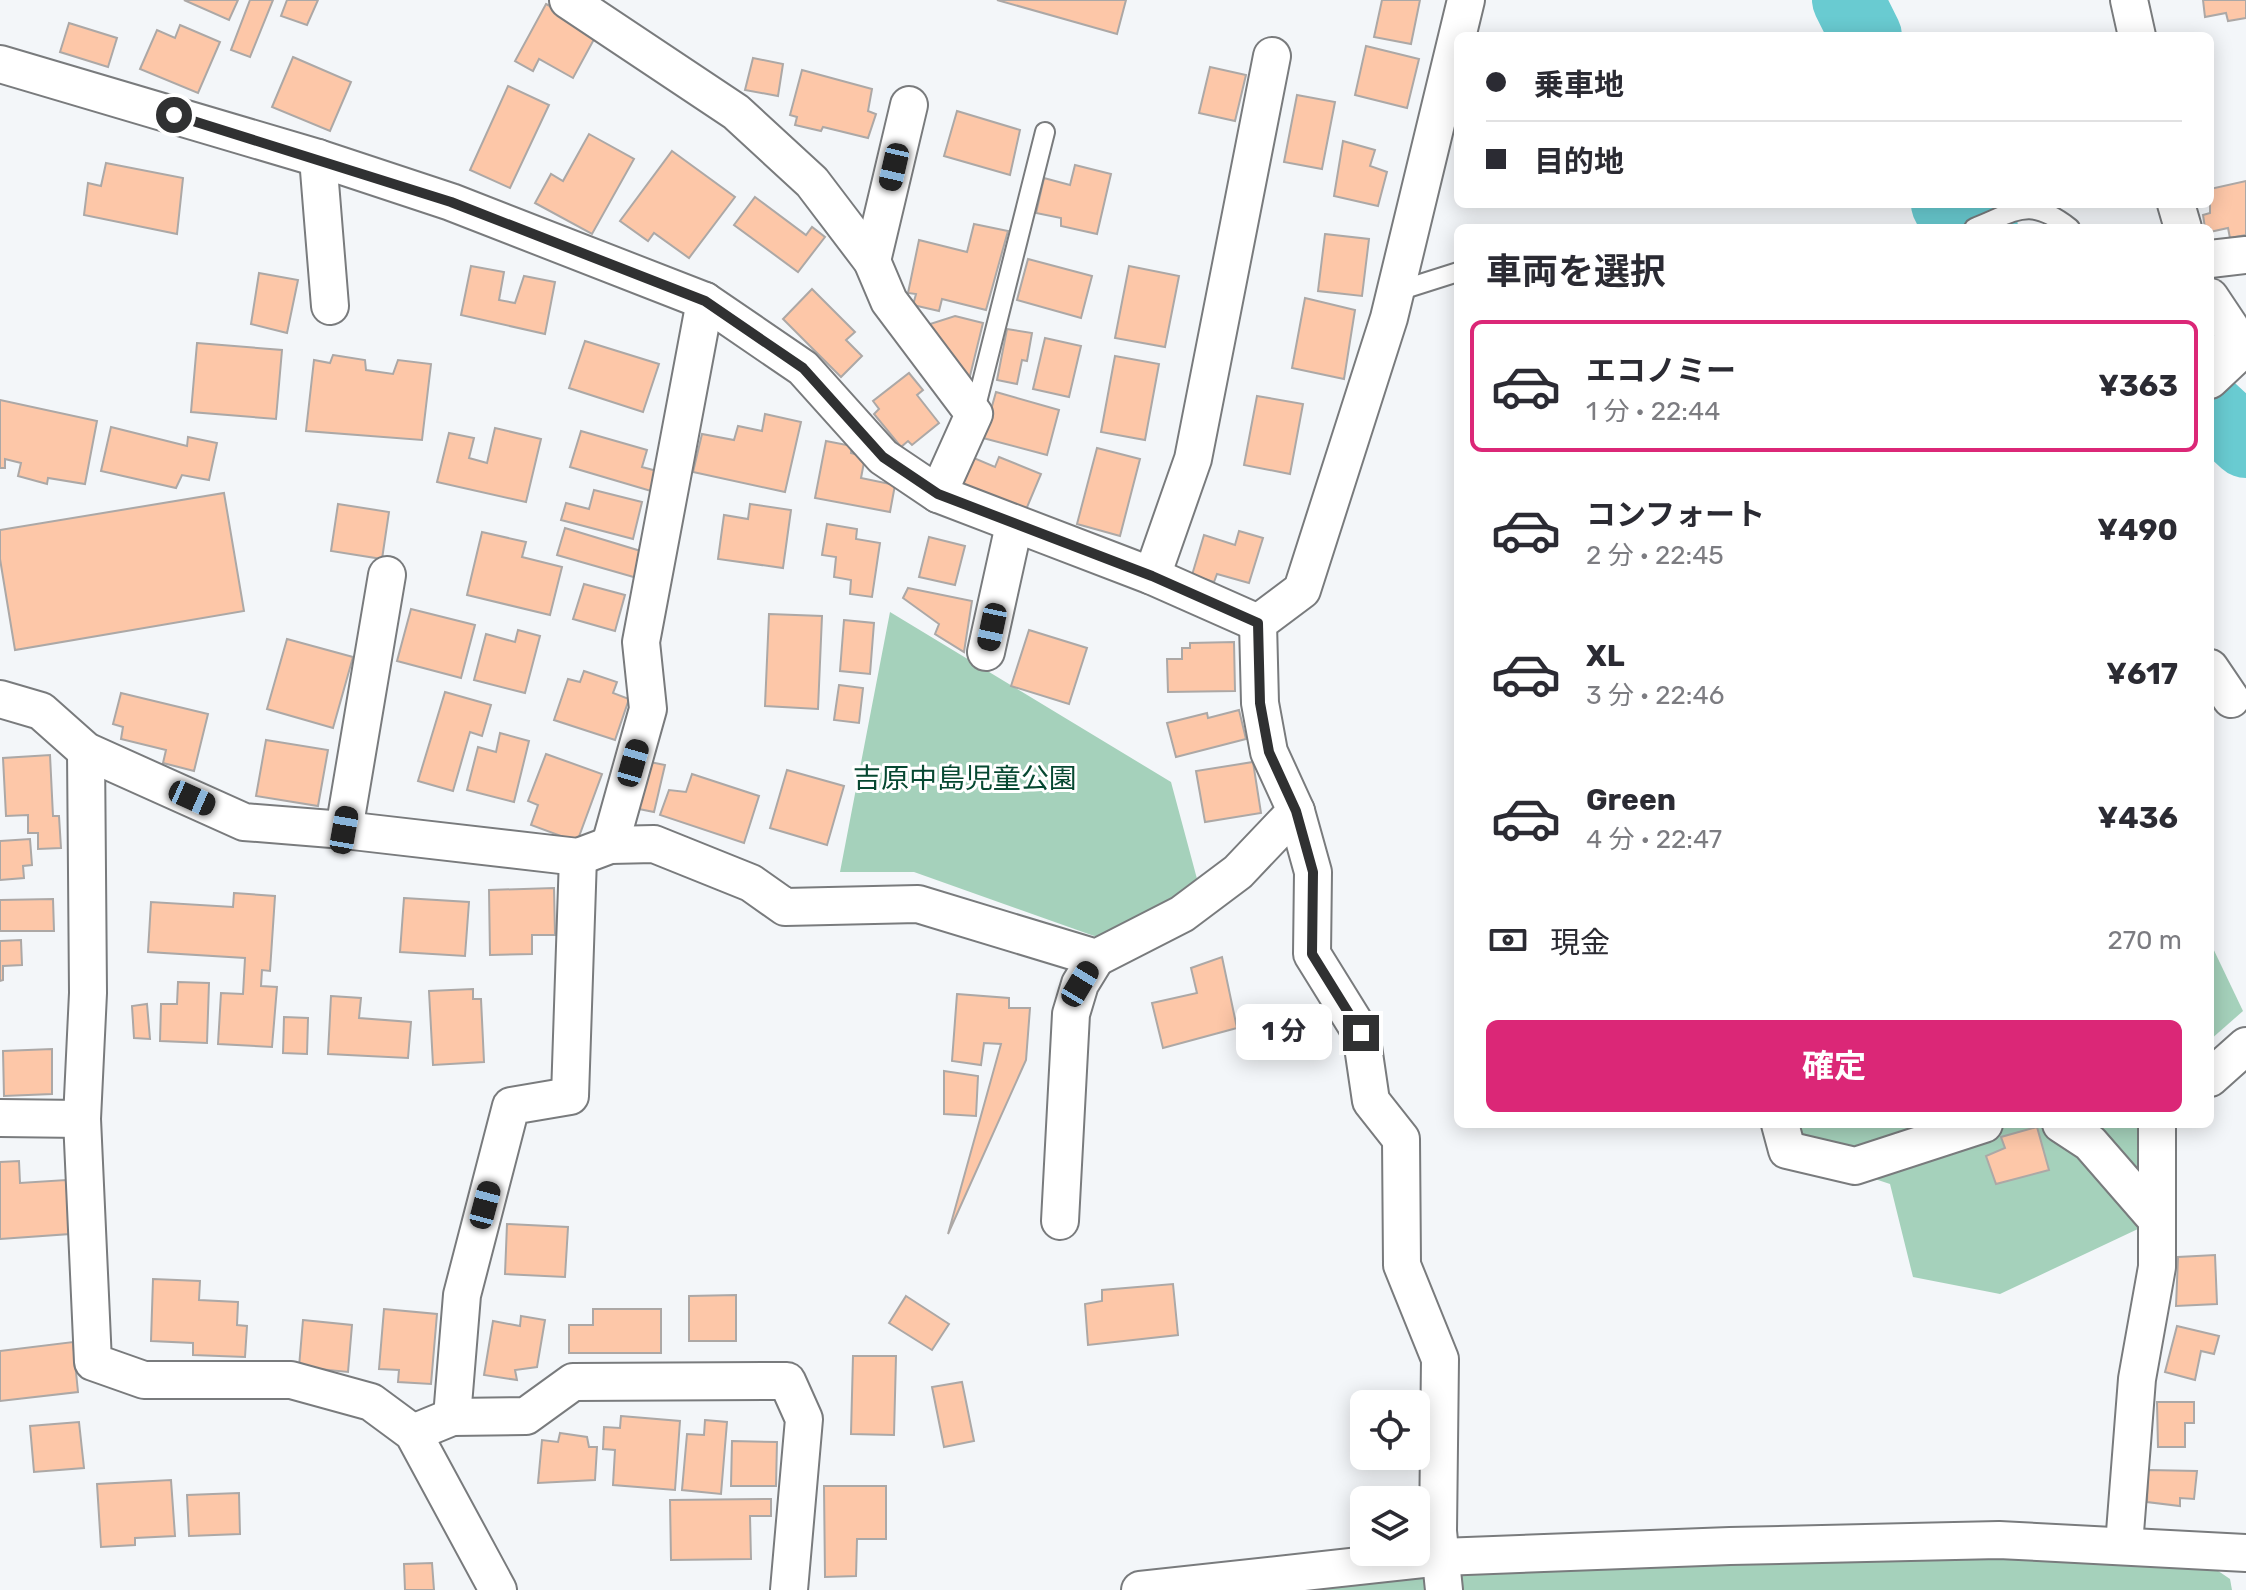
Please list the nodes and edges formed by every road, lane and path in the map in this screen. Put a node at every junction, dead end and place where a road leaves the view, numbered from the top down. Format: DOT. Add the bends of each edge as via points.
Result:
graph roads {
  1 [pos="568,0"];
  2 [pos="1466,0"];
  3 [pos="2129,0"];
  4 [pos="1458,32"];
  5 [pos="2136,32"];
  6 [pos="1454,49"];
  7 [pos="1272,56"];
  8 [pos="0,64"];
  9 [pos="909,105"];
  10 [pos="1045,132"];
  11 [pos="318,158"];
  12 [pos="2026,208"];
  13 [pos="2032,208"];
  14 [pos="1984,224"];
  15 [pos="2065,224"];
  16 [pos="2246,255"];
  17 [pos="2214,259"];
  18 [pos="872,261"];
  19 [pos="1454,273"];
  20 [pos="1395,292"];
  21 [pos="705,301"];
  22 [pos="330,306"];
  23 [pos="2214,312"];
  24 [pos="2227,359"];
  25 [pos="974,414"];
  26 [pos="938,494"];
  27 [pos="1014,525"];
  28 [pos="387,575"];
  29 [pos="1152,576"];
  30 [pos="1258,623"];
  31 [pos="986,652"];
  32 [pos="2214,674"];
  33 [pos="0,699"];
  34 [pos="2231,699"];
  35 [pos="86,751"];
  36 [pos="1296,811"];
  37 [pos="344,830"];
  38 [pos="594,851"];
  39 [pos="1096,958"];
  40 [pos="2246,1046"];
  41 [pos="2214,1074"];
  42 [pos="0,1118"];
  43 [pos="82,1119"];
  44 [pos="1781,1128"];
  45 [pos="1972,1128"];
  46 [pos="2067,1128"];
  47 [pos="2157,1128"];
  48 [pos="2157,1220"];
  49 [pos="1060,1221"];
  50 [pos="452,1417"];
  51 [pos="413,1433"];
  52 [pos="2124,1545"];
  53 [pos="2246,1553"];
  54 [pos="1442,1573"];
  55 [pos="498,1590"];
  56 [pos="789,1590"];
  57 [pos="1140,1590"];
  1 -- 18 [label="street" via="736,112 812,182"];
  2 -- 4 [label="street"];
  3 -- 5 [label="street"];
  6 -- 20 [label="street"];
  7 -- 29 [label="street" via="1193,459"];
  8 -- 11 [label="street"];
  9 -- 18 [label="street"];
  10 -- 25 [label="lane"];
  11 -- 21 [label="street" via="451,202"];
  11 -- 22 [label="street"];
  12 -- 14 [label="lane"];
  13 -- 15 [label="lane"];
  16 -- 17 [label="street"];
  18 -- 25 [label="street" via="889,301"];
  19 -- 20 [label="lane"];
  20 -- 30 [label="street" via="1302,590"];
  21 -- 26 [label="street" via="803,368 883,457"];
  21 -- 38 [label="street" via="641,642 648,709"];
  23 -- 24 [label="street"];
  25 -- 26 [label="street"];
  26 -- 27 [label="street"];
  27 -- 29 [label="street"];
  27 -- 31 [label="street"];
  28 -- 37 [label="street"];
  29 -- 30 [label="street"];
  30 -- 36 [label="street" via="1260,703 1269,752"];
  32 -- 34 [label="street"];
  33 -- 35 [label="street" via="41,711"];
  35 -- 37 [label="street" via="244,822"];
  35 -- 43 [label="street" via="88,993"];
  36 -- 39 [label="street" via="1238,872 1182,914"];
  36 -- 54 [label="street" via="1313,872 1312,954 1361,1033 1371,1101 1401,1139 1402,1265 1440,1359"];
  37 -- 38 [label="street"];
  38 -- 39 [label="street" via="654,844 751,883 785,907 918,904"];
  38 -- 50 [label="street" via="570,1096 511,1106 462,1295"];
  39 -- 49 [label="street" via="1080,984 1071,1014"];
  40 -- 41 [label="street"];
  42 -- 43 [label="street"];
  43 -- 51 [label="street" via="93,1362 144,1380 291,1380 371,1402"];
  44 -- 45 [label="street" via="1787,1150 1855,1166"];
  46 -- 48 [label="street" via="2090,1143"];
  47 -- 48 [label="street"];
  48 -- 52 [label="street" via="2157,1267 2137,1379"];
  50 -- 51 [label="street"];
  50 -- 56 [label="street" via="526,1416 573,1382 787,1381 804,1419"];
  51 -- 55 [label="street"];
  52 -- 53 [label="street"];
  52 -- 54 [label="street" via="1999,1540 1730,1546"];
  54 -- 57 [label="street"];
}
